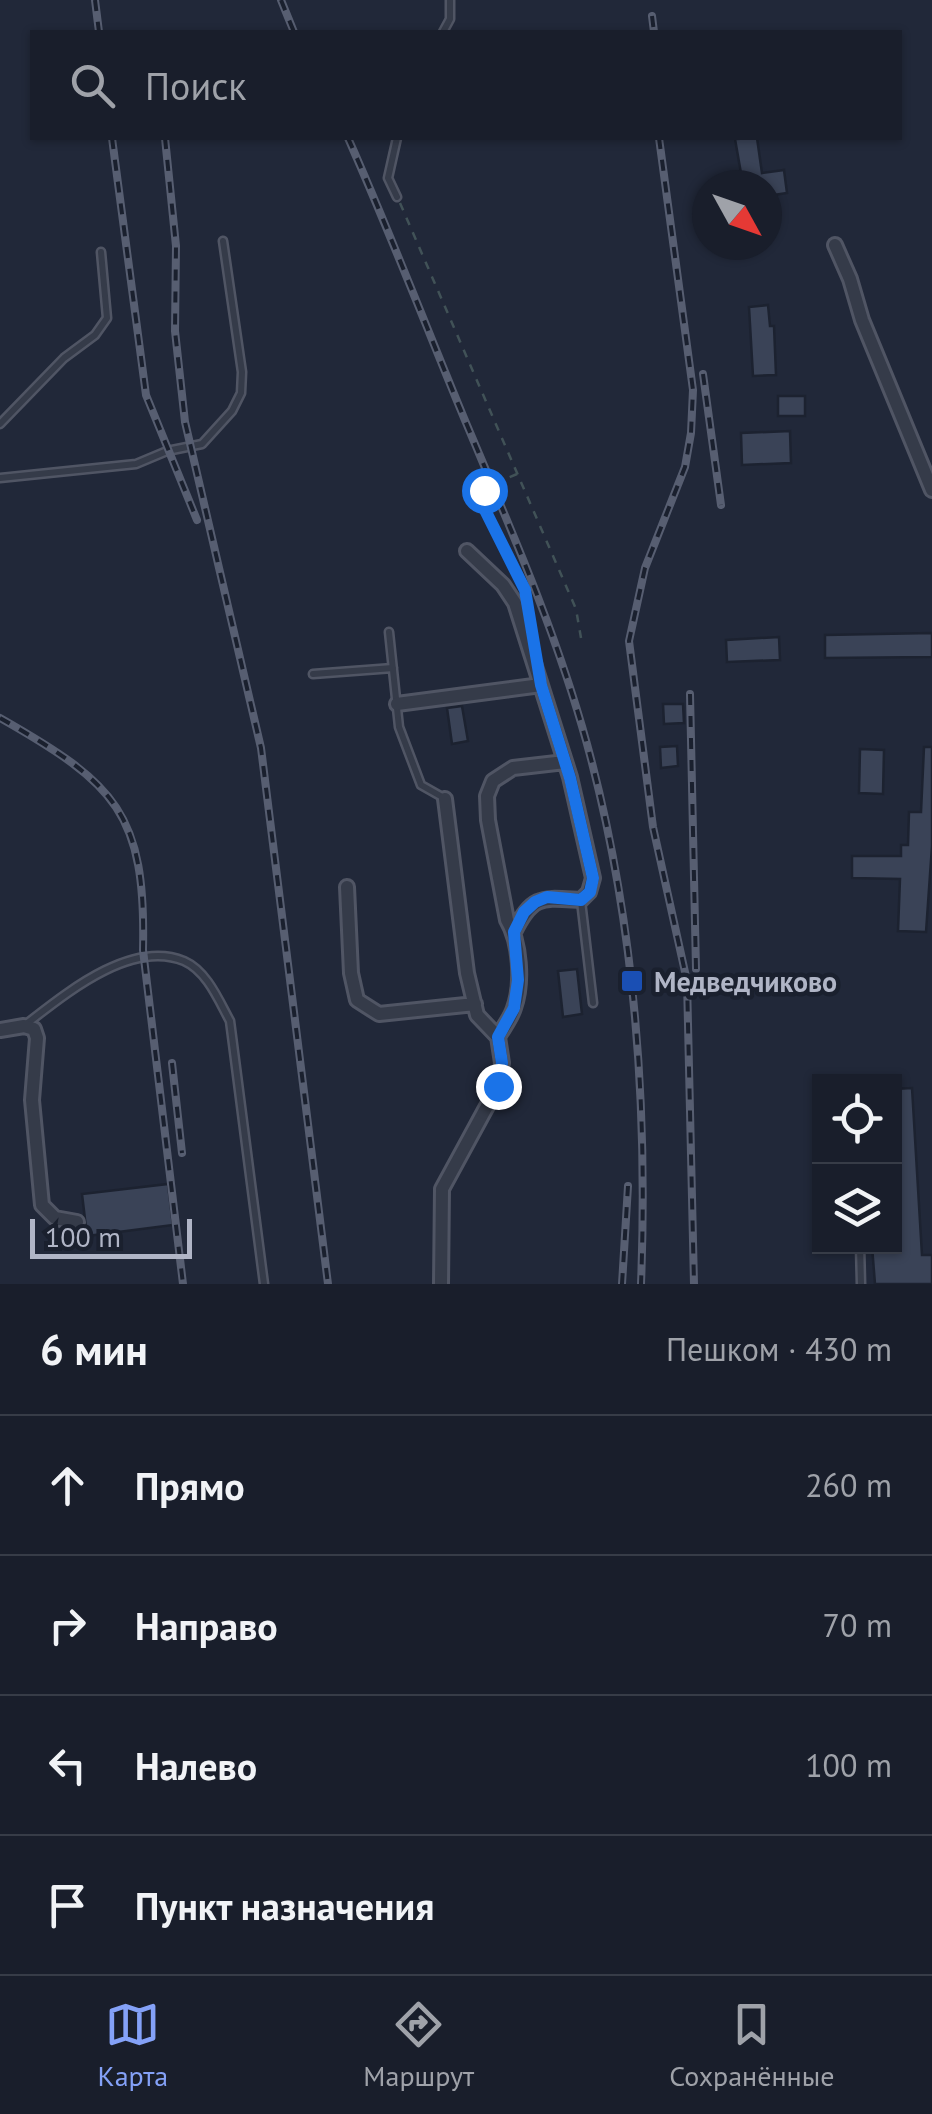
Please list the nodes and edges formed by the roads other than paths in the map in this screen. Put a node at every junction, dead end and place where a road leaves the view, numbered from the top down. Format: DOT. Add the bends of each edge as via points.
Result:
graph roads {
  1 [pos="450,0"];
  2 [pos="444,30"];
  3 [pos="397,140"];
  4 [pos="397,197"];
  5 [pos="223,241"];
  6 [pos="835,246"];
  7 [pos="102,252"];
  8 [pos="0,424"];
  9 [pos="0,478"];
  10 [pos="932,490"];
  11 [pos="467,552"];
  12 [pos="389,632"];
  13 [pos="393,668"];
  14 [pos="313,674"];
  15 [pos="541,685"];
  16 [pos="397,704"];
  17 [pos="565,762"];
  18 [pos="445,799"];
  19 [pos="347,887"];
  20 [pos="581,900"];
  21 [pos="514,932"];
  22 [pos="593,1003"];
  23 [pos="474,1004"];
  24 [pos="24,1026"];
  25 [pos="0,1030"];
  26 [pos="498,1037"];
  27 [pos="77,1222"];
  28 [pos="860,1254"];
  29 [pos="264,1284"];
  30 [pos="441,1284"];
  31 [pos="861,1284"];
  1 -- 2 [label="lane"];
  3 -- 4 [label="lane" via="388,178"];
  5 -- 9 [label="lane" via="242,372 241,393 214,432 202,444 136,464"];
  6 -- 10 [label="street"];
  7 -- 8 [label="lane" via="107,318"];
  11 -- 15 [label="street" via="515,603"];
  12 -- 13 [label="lane"];
  13 -- 14 [label="lane"];
  13 -- 16 [label="lane"];
  15 -- 16 [label="street"];
  15 -- 17 [label="street"];
  16 -- 18 [label="lane" via="422,784"];
  17 -- 20 [label="street" via="593,878"];
  17 -- 21 [label="street" via="513,768 493,781 487,796 506,920"];
  18 -- 23 [label="street"];
  19 -- 23 [label="street" via="357,1000 380,1014"];
  20 -- 21 [label="street" via="535,902"];
  20 -- 22 [label="lane"];
  21 -- 26 [label="street" via="514,1008"];
  23 -- 26 [label="street"];
  24 -- 25 [label="street"];
  24 -- 27 [label="street" via="37,1038 32,1100 42,1206 55,1218"];
  24 -- 29 [label="lane" via="78,984 134,960 184,961 198,971 230,1022"];
  26 -- 30 [label="street" via="498,1086 442,1189"];
  28 -- 31 [label="lane"];
}
